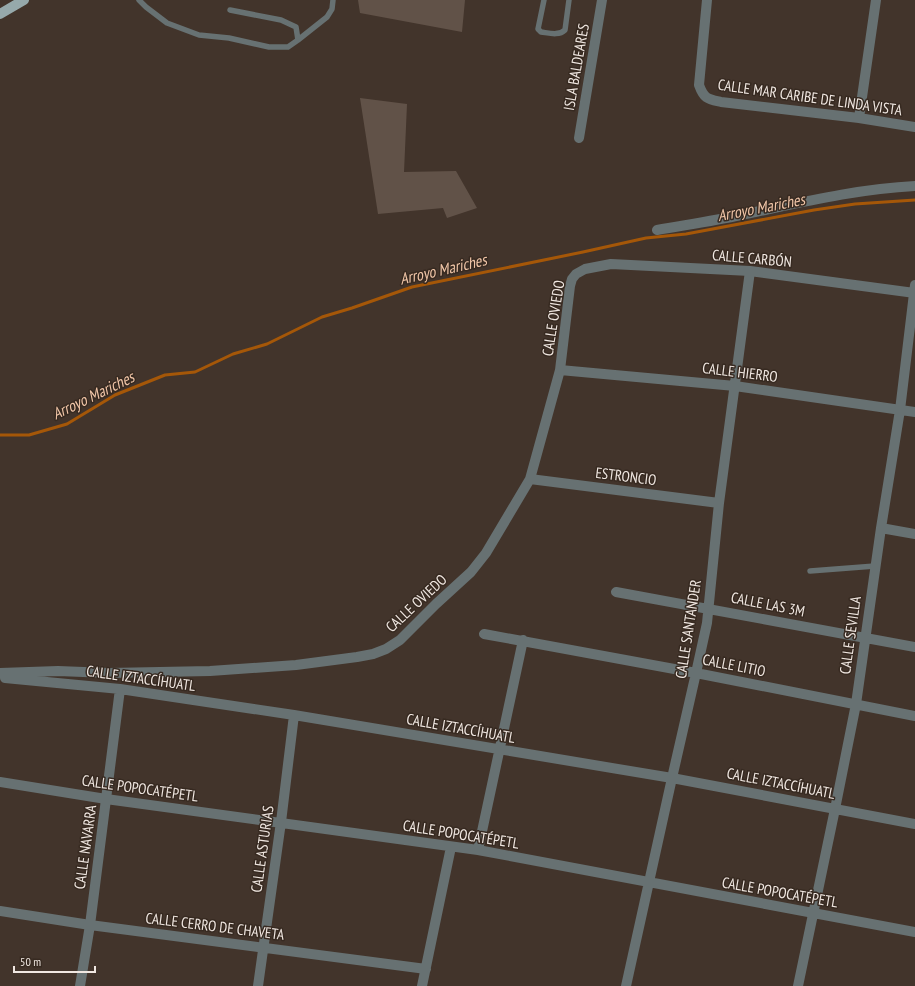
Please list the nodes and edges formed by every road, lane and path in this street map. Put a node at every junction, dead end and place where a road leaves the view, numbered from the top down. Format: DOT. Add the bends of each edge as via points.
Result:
graph roads {
  1 [pos="24,0"];
  2 [pos="139,0"];
  3 [pos="333,0"];
  4 [pos="544,0"];
  5 [pos="569,0"];
  6 [pos="602,0"];
  7 [pos="707,0"];
  8 [pos="876,0"];
  9 [pos="230,10"];
  10 [pos="0,14"];
  11 [pos="298,40"];
  12 [pos="859,118"];
  13 [pos="915,127"];
  14 [pos="579,138"];
  15 [pos="915,186"];
  16 [pos="657,230"];
  17 [pos="585,269"];
  18 [pos="750,271"];
  19 [pos="915,291"];
  20 [pos="560,370"];
  21 [pos="735,386"];
  22 [pos="900,410"];
  23 [pos="915,412"];
  24 [pos="530,479"];
  25 [pos="719,503"];
  26 [pos="881,528"];
  27 [pos="915,534"];
  28 [pos="875,566"];
  29 [pos="810,571"];
  30 [pos="616,592"];
  31 [pos="709,608"];
  32 [pos="484,634"];
  33 [pos="865,638"];
  34 [pos="523,640"];
  35 [pos="915,647"];
  36 [pos="0,673"];
  37 [pos="696,673"];
  38 [pos="0,677"];
  39 [pos="120,688"];
  40 [pos="856,704"];
  41 [pos="294,715"];
  42 [pos="915,716"];
  43 [pos="498,750"];
  44 [pos="672,778"];
  45 [pos="0,782"];
  46 [pos="106,799"];
  47 [pos="835,809"];
  48 [pos="281,822"];
  49 [pos="915,824"];
  50 [pos="452,847"];
  51 [pos="478,850"];
  52 [pos="649,882"];
  53 [pos="0,911"];
  54 [pos="813,913"];
  55 [pos="90,925"];
  56 [pos="915,932"];
  57 [pos="264,947"];
  58 [pos="426,969"];
  59 [pos="80,986"];
  60 [pos="258,986"];
  61 [pos="422,986"];
  62 [pos="626,986"];
  63 [pos="798,986"];
  1 -- 10 [label="main road"];
  2 -- 11 [label="lane" via="167,23 199,35 229,38 269,47 288,47"];
  3 -- 11 [label="lane" via="332,9 327,17"];
  4 -- 5 [label="lane" via="538,29 541,32 558,34 565,30"];
  6 -- 14 [label="street, ISLA BALDEARES"];
  7 -- 12 [label="street, CALLE MAR CARIBE DE LINDA VISTA" via="699,85 702,95 721,102"];
  8 -- 12 [label="street"];
  9 -- 11 [label="lane" via="281,20 296,27"];
  12 -- 13 [label="street, CALLE MAR CARIBE DE LINDA VISTA"];
  15 -- 16 [label="street" via="822,198"];
  17 -- 18 [label="street, CALLE CARBÓN" via="611,264"];
  17 -- 20 [label="street, CALLE OVIEDO" via="576,274 570,286"];
  18 -- 19 [label="street, CALLE CARBÓN"];
  18 -- 21 [label="street, CALLE SANTANDER"];
  19 -- 22 [label="street, CALLE SEVILLA"];
  20 -- 21 [label="street, CALLE HIERRO"];
  20 -- 24 [label="street, CALLE OVIEDO"];
  21 -- 22 [label="street, CALLE HIERRO"];
  21 -- 25 [label="street, CALLE SANTANDER"];
  22 -- 23 [label="street, CALLE HIERRO"];
  22 -- 26 [label="street, CALLE SEVILLA"];
  24 -- 25 [label="street, ESTRONCIO"];
  24 -- 36 [label="street, CALLE OVIEDO" via="486,553 471,572 400,640 373,654 296,665 244,669 124,673"];
  25 -- 31 [label="street, CALLE SANTANDER"];
  26 -- 27 [label="street"];
  26 -- 28 [label="street, CALLE SEVILLA"];
  28 -- 29 [label="lane"];
  28 -- 33 [label="street, CALLE SEVILLA"];
  30 -- 31 [label="street, CALLE LAS 3M"];
  31 -- 33 [label="street, CALLE LAS 3M"];
  31 -- 37 [label="street, CALLE SANTANDER"];
  32 -- 34 [label="street, CALLE LITIO"];
  33 -- 35 [label="street, CALLE LAS 3M"];
  33 -- 40 [label="street, CALLE SEVILLA"];
  34 -- 37 [label="street, CALLE LITIO"];
  34 -- 43 [label="street"];
  37 -- 40 [label="street, CALLE LITIO"];
  37 -- 44 [label="street, CALLE SANTANDER"];
  38 -- 39 [label="street, CALLE IZTACCÍHUATL"];
  39 -- 41 [label="street, CALLE IZTACCÍHUATL"];
  39 -- 46 [label="street, CALLE NAVARRA"];
  40 -- 42 [label="street, CALLE LITIO"];
  40 -- 47 [label="street, CALLE SEVILLA"];
  41 -- 43 [label="street, CALLE IZTACCÍHUATL"];
  41 -- 48 [label="street, CALLE ASTURIAS"];
  43 -- 44 [label="street, CALLE IZTACCÍHUATL"];
  43 -- 51 [label="street"];
  44 -- 47 [label="street, CALLE IZTACCÍHUATL"];
  44 -- 52 [label="street, CALLE SANTANDER"];
  45 -- 46 [label="street, CALLE POPOCATÉPETL"];
  46 -- 48 [label="street, CALLE POPOCATÉPETL"];
  46 -- 55 [label="street, CALLE NAVARRA"];
  47 -- 49 [label="street, CALLE IZTACCÍHUATL"];
  47 -- 54 [label="street, CALLE SEVILLA"];
  48 -- 50 [label="street, CALLE POPOCATÉPETL"];
  48 -- 57 [label="street, CALLE ASTURIAS"];
  50 -- 51 [label="street, CALLE POPOCATÉPETL"];
  50 -- 58 [label="street"];
  51 -- 52 [label="street, CALLE POPOCATÉPETL"];
  52 -- 54 [label="street, CALLE POPOCATÉPETL"];
  52 -- 62 [label="street, CALLE SANTANDER"];
  53 -- 55 [label="street, CALLE CERRO DE CHAVETA"];
  54 -- 56 [label="street, CALLE POPOCATÉPETL"];
  54 -- 63 [label="street, CALLE SEVILLA"];
  55 -- 57 [label="street, CALLE CERRO DE CHAVETA"];
  55 -- 59 [label="street, CALLE NAVARRA"];
  57 -- 58 [label="street, CALLE CERRO DE CHAVETA"];
  57 -- 60 [label="street, CALLE ASTURIAS"];
  58 -- 61 [label="street"];
}
